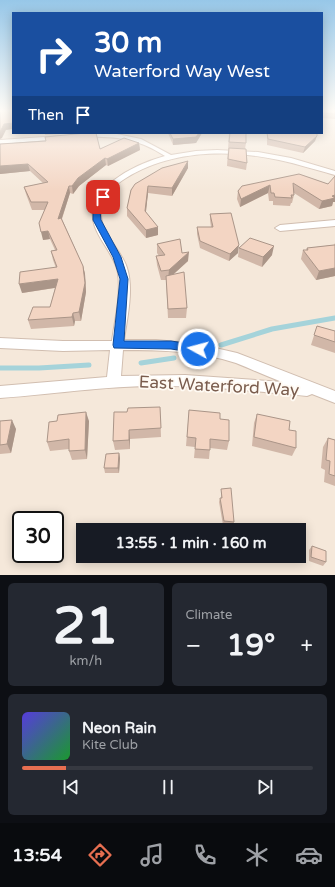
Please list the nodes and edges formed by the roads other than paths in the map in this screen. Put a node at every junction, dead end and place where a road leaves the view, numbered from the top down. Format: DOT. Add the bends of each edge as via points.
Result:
graph roads {
  1 [pos="66,137"];
  2 [pos="128,137"];
  3 [pos="0,142"];
  4 [pos="170,157"];
  5 [pos="335,173"];
  6 [pos="335,224"];
  7 [pos="280,228"];
  8 [pos="0,343"];
  9 [pos="118,345"];
  10 [pos="113,382"];
  11 [pos="318,390"];
  12 [pos="0,392"];
  13 [pos="335,397"];
  1 -- 3 [label="street"];
  2 -- 4 [label="street" via="150,144"];
  4 -- 5 [label="street" via="204,152 244,152 290,160"];
  4 -- 9 [label="street" via="123,176 107,191 97,211 97,220 117,257 124,279"];
  6 -- 7 [label="street"];
  8 -- 9 [label="street"];
  9 -- 10 [label="street"];
  9 -- 11 [label="street" via="171,345 222,354"];
  10 -- 11 [label="street, East Waterford Way" via="196,381"];
  10 -- 12 [label="street, East Waterford Way"];
  11 -- 13 [label="street"];
}
